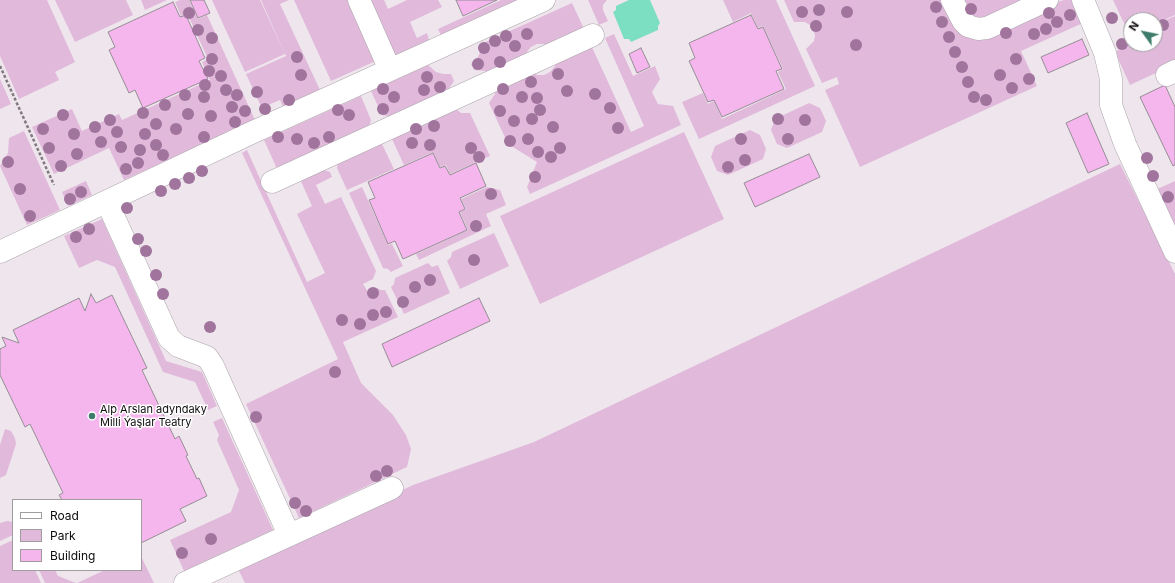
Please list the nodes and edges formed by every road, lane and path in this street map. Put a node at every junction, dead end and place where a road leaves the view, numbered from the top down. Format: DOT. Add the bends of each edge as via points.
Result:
graph roads {
  1 [pos="359,0"];
  2 [pos="544,0"];
  3 [pos="952,0"];
  4 [pos="1047,0"];
  5 [pos="1083,0"];
  6 [pos="593,35"];
  7 [pos="0,66"];
  8 [pos="390,70"];
  9 [pos="272,182"];
  10 [pos="54,185"];
  11 [pos="107,202"];
  12 [pos="0,252"];
  13 [pos="1175,252"];
  14 [pos="392,488"];
  15 [pos="289,535"];
  16 [pos="185,583"];
  1 -- 8 [label="street"];
  2 -- 8 [label="street"];
  3 -- 4 [label="street" via="963,21 968,26 978,29 987,28"];
  5 -- 13 [label="street" via="1105,53 1111,79 1111,105 1125,144"];
  6 -- 9 [label="street"];
  7 -- 10 [label="path"];
  8 -- 11 [label="street"];
  11 -- 12 [label="street"];
  11 -- 15 [label="street" via="169,338 178,346 206,357 213,366"];
  14 -- 15 [label="street"];
  15 -- 16 [label="street"];
}
